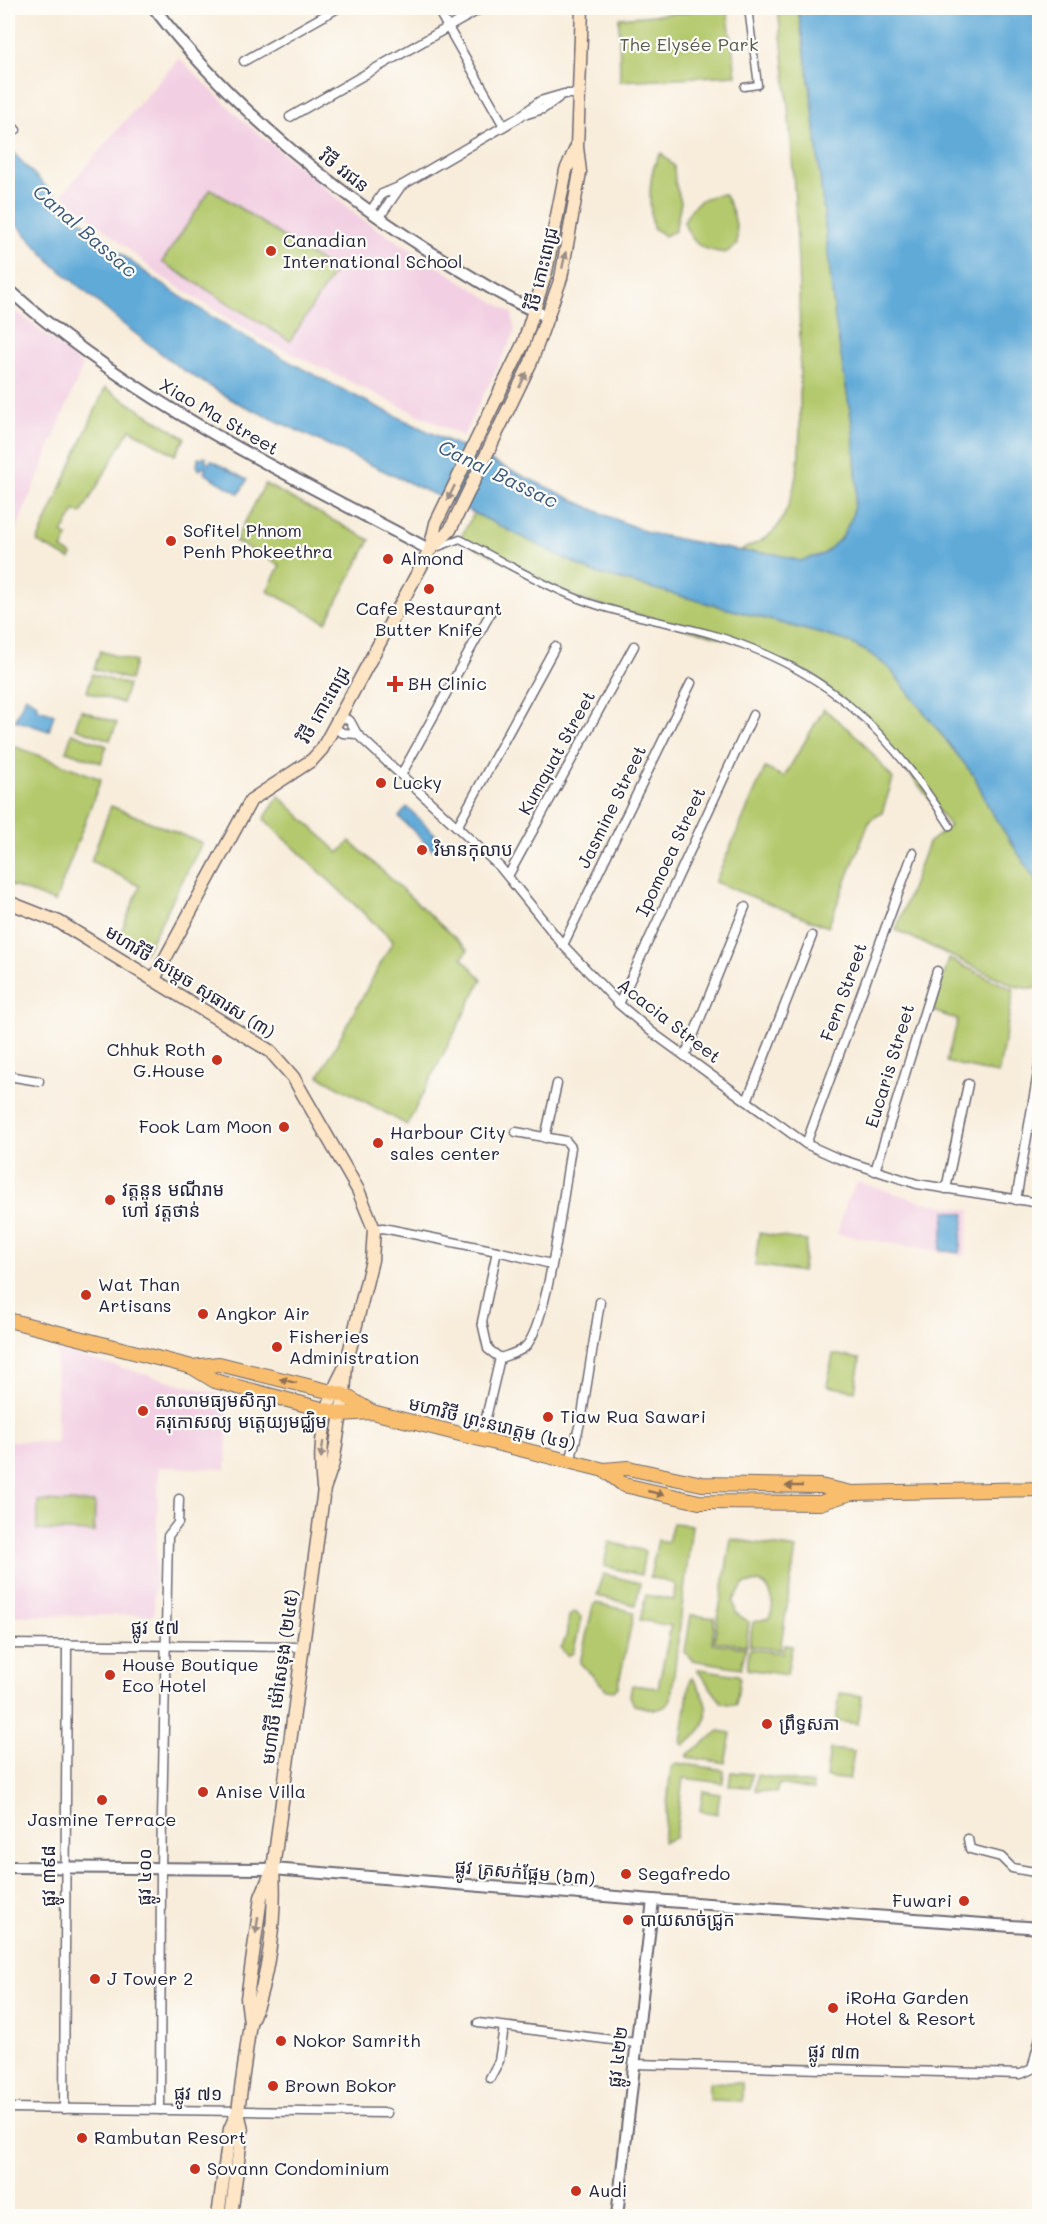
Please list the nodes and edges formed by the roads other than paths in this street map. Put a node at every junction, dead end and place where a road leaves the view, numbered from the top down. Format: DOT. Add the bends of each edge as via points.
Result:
graph roads {
  1 [pos="154,8"];
  2 [pos="338,8"];
  3 [pos="436,8"];
  4 [pos="482,8"];
  5 [pos="582,8"];
  6 [pos="748,8"];
  7 [pos="448,27"];
  8 [pos="244,61"];
  9 [pos="744,87"];
  10 [pos="581,94"];
  11 [pos="290,117"];
  12 [pos="8,120"];
  13 [pos="504,126"];
  14 [pos="17,130"];
  15 [pos="577,147"];
  16 [pos="374,215"];
  17 [pos="8,289"];
  18 [pos="535,311"];
  19 [pos="549,316"];
  20 [pos="430,550"];
  21 [pos="490,614"];
  22 [pos="634,646"];
  23 [pos="555,647"];
  24 [pos="691,683"];
  25 [pos="753,715"];
  26 [pos="340,716"];
  27 [pos="334,728"];
  28 [pos="357,734"];
  29 [pos="401,775"];
  30 [pos="950,826"];
  31 [pos="457,827"];
  32 [pos="914,853"];
  33 [pos="508,876"];
  34 [pos="8,902"];
  35 [pos="745,907"];
  36 [pos="812,936"];
  37 [pos="563,945"];
  38 [pos="937,971"];
  39 [pos="154,979"];
  40 [pos="619,1004"];
  41 [pos="685,1056"];
  42 [pos="1040,1061"];
  43 [pos="8,1076"];
  44 [pos="39,1081"];
  45 [pos="557,1084"];
  46 [pos="968,1084"];
  47 [pos="747,1101"];
  48 [pos="516,1132"];
  49 [pos="545,1137"];
  50 [pos="806,1144"];
  51 [pos="874,1171"];
  52 [pos="946,1190"];
  53 [pos="1016,1200"];
  54 [pos="1040,1203"];
  55 [pos="374,1229"];
  56 [pos="497,1251"];
  57 [pos="551,1264"];
  58 [pos="600,1302"];
  59 [pos="8,1320"];
  60 [pos="500,1358"];
  61 [pos="192,1366"];
  62 [pos="338,1394"];
  63 [pos="334,1412"];
  64 [pos="372,1412"];
  65 [pos="481,1439"];
  66 [pos="570,1462"];
  67 [pos="1040,1489"];
  68 [pos="179,1498"];
  69 [pos="8,1644"];
  70 [pos="67,1644"];
  71 [pos="165,1644"];
  72 [pos="303,1647"];
  73 [pos="968,1839"];
  74 [pos="8,1867"];
  75 [pos="65,1868"];
  76 [pos="162,1868"];
  77 [pos="273,1869"];
  78 [pos="1040,1873"];
  79 [pos="653,1900"];
  80 [pos="1040,1928"];
  81 [pos="478,2023"];
  82 [pos="504,2027"];
  83 [pos="1040,2037"];
  84 [pos="636,2043"];
  85 [pos="634,2064"];
  86 [pos="490,2078"];
  87 [pos="8,2108"];
  88 [pos="64,2109"];
  89 [pos="160,2110"];
  90 [pos="238,2111"];
  91 [pos="387,2113"];
  92 [pos="218,2217"];
  93 [pos="231,2217"];
  94 [pos="617,2217"];
  1 -- 16 [label="street, វិថី វរជន" via="261,121 314,169"];
  2 -- 8 [label="street"];
  3 -- 7 [label="street"];
  4 -- 7 [label="street"];
  5 -- 10 [label="main road, វិថី កោះពេជ្រ"];
  6 -- 9 [label="street" via="758,86"];
  7 -- 11 [label="street"];
  7 -- 13 [label="street"];
  10 -- 13 [label="street" via="540,101"];
  10 -- 15 [label="main road, វិថី កោះពេជ្រ"];
  12 -- 14 [label="street"];
  13 -- 16 [label="street" via="382,194"];
  15 -- 18 [label="main road, វិថី កោះពេជ្រ" via="566,170 554,242"];
  19 -- 15 [label="main road, វិថី កោះពេជ្រ, one-way" via="574,212 580,172"];
  16 -- 18 [label="street, វិថី វរជន" via="468,275"];
  17 -- 20 [label="street, Xiao Ma Street" via="89,356 159,403"];
  18 -- 19 [label="street, វិថី វរជន"];
  18 -- 20 [label="main road, វិថី កោះពេជ្រ, one-way" via="524,342 436,523"];
  20 -- 19 [label="main road, វិថី កោះពេជ្រ, one-way" via="450,530"];
  20 -- 26 [label="main road, វិថី កោះពេជ្រ"];
  20 -- 30 [label="street" via="460,539 579,599 773,655 834,692 872,724 899,753"];
  21 -- 29 [label="street"];
  22 -- 33 [label="street, Kumquat Street"];
  23 -- 31 [label="street"];
  24 -- 37 [label="street, Jasmine Street"];
  25 -- 40 [label="street, Ipomoea Street"];
  26 -- 27 [label="main road, វិថី កោះពេជ្រ"];
  26 -- 28 [label="street, Acacia Street" via="350,722"];
  27 -- 28 [label="street, Acacia Street"];
  27 -- 39 [label="main road, វិថី កោះពេជ្រ" via="312,760 251,800"];
  28 -- 29 [label="street, Acacia Street"];
  29 -- 31 [label="street, Acacia Street"];
  31 -- 33 [label="street, Acacia Street"];
  32 -- 50 [label="street, Fern Street"];
  33 -- 37 [label="street, Acacia Street"];
  34 -- 39 [label="main road, មហាវិថី សម្តេច សុធារស (៣)" via="59,922"];
  35 -- 41 [label="street"];
  36 -- 47 [label="street"];
  37 -- 40 [label="street, Acacia Street"];
  38 -- 51 [label="street, Eucaris Street"];
  39 -- 55 [label="main road, មហាវិថី សម្តេច សុធារស (៣)" via="254,1040 283,1064 358,1190"];
  40 -- 41 [label="street, Acacia Street"];
  41 -- 47 [label="street, Acacia Street"];
  42 -- 53 [label="street"];
  43 -- 44 [label="street"];
  45 -- 49 [label="street"];
  46 -- 52 [label="street"];
  47 -- 50 [label="street, Acacia Street"];
  48 -- 49 [label="street"];
  49 -- 57 [label="street" via="566,1141 571,1147"];
  50 -- 51 [label="street, Acacia Street"];
  51 -- 52 [label="street, Acacia Street"];
  52 -- 53 [label="street, Acacia Street"];
  53 -- 54 [label="street, Acacia Street"];
  55 -- 56 [label="street"];
  55 -- 62 [label="main road, មហាវិថី សម្តេច សុធារស (៣)" via="372,1260"];
  56 -- 57 [label="street"];
  56 -- 60 [label="street" via="482,1322 488,1349"];
  57 -- 60 [label="street" via="534,1335 525,1347"];
  58 -- 66 [label="street" via="582,1415"];
  59 -- 61 [label="main road, មហាវិថី ព្រះនរោត្តម (៤១)"];
  60 -- 65 [label="street"];
  62 -- 61 [label="main road, មហាវិថី ព្រះនរោត្តម (៤១), one-way" via="219,1364"];
  61 -- 63 [label="main road, មហាវិថី ព្រះនរោត្តម (៤១)" via="215,1381"];
  62 -- 63 [label="main road, មហាវិថី សម្តេច សុធារស (៣)"];
  62 -- 64 [label="main road, មហាវិថី ព្រះនរោត្តម (៤១)"];
  63 -- 64 [label="main road, មហាវិថី ព្រះនរោត្តម (៤១)"];
  63 -- 72 [label="main road, មហាវិថី ម៉ៅសេទុង (២៤៥)" via="320,1461 324,1489"];
  64 -- 65 [label="main road, មហាវិថី ព្រះនរោត្តម (៤១)"];
  65 -- 66 [label="main road, មហាវិថី ព្រះនរោត្តម (៤១)"];
  66 -- 67 [label="main road, មហាវិថី ព្រះនរោត្តម (៤១)" via="604,1470 624,1485 722,1504 820,1503 852,1493"];
  68 -- 71 [label="street, ផ្លូវ ៤០០" via="178,1523 168,1536"];
  69 -- 70 [label="street, ផ្លូវ ៥៧"];
  70 -- 71 [label="street, ផ្លូវ ៥៧"];
  70 -- 75 [label="street, ផ្លូវ ៣៩៨"];
  71 -- 72 [label="street, ផ្លូវ ៥៧"];
  71 -- 76 [label="street, ផ្លូវ ៤០០"];
  72 -- 77 [label="main road, មហាវិថី ម៉ៅសេទុង (២៤៥)"];
  73 -- 78 [label="street" via="970,1849 976,1852 1002,1857 1012,1868"];
  74 -- 75 [label="street, ផ្លូវ ត្រសក់ផ្អែម (៦៣)"];
  75 -- 76 [label="street, ផ្លូវ ត្រសក់ផ្អែម (៦៣)"];
  75 -- 88 [label="street, ផ្លូវ ៣៩៨"];
  76 -- 77 [label="street, ផ្លូវ ត្រសក់ផ្អែម (៦៣)"];
  76 -- 89 [label="street, ផ្លូវ ៤០០"];
  77 -- 79 [label="street, ផ្លូវ ត្រសក់ផ្អែម (៦៣)"];
  77 -- 90 [label="main road, មហាវិថី ម៉ៅសេទុង (២៤៥)" via="274,1897 261,2000 250,2023"];
  79 -- 80 [label="street, ផ្លូវ ត្រសក់ផ្អែម (៦៣)"];
  79 -- 84 [label="street, ផ្លូវ ៤២២"];
  81 -- 82 [label="street"];
  82 -- 84 [label="street"];
  82 -- 86 [label="street" via="499,2061"];
  83 -- 85 [label="street, ផ្លូវ ៧៣" via="1032,2069 1021,2074"];
  84 -- 85 [label="street, ផ្លូវ ៤២២"];
  85 -- 94 [label="street, ផ្លូវ ៤២២"];
  87 -- 88 [label="street, ផ្លូវ ៧១"];
  88 -- 89 [label="street, ផ្លូវ ៧១"];
  89 -- 90 [label="street, ផ្លូវ ៧១"];
  90 -- 91 [label="street, ផ្លូវ ៧១"];
  90 -- 92 [label="main road, មហាវិថី ម៉ៅសេទុង (២៤៥)" via="230,2129"];
  90 -- 93 [label="main road, មហាវិថី ម៉ៅសេទុង (២៤៥)" via="242,2130"];
}
